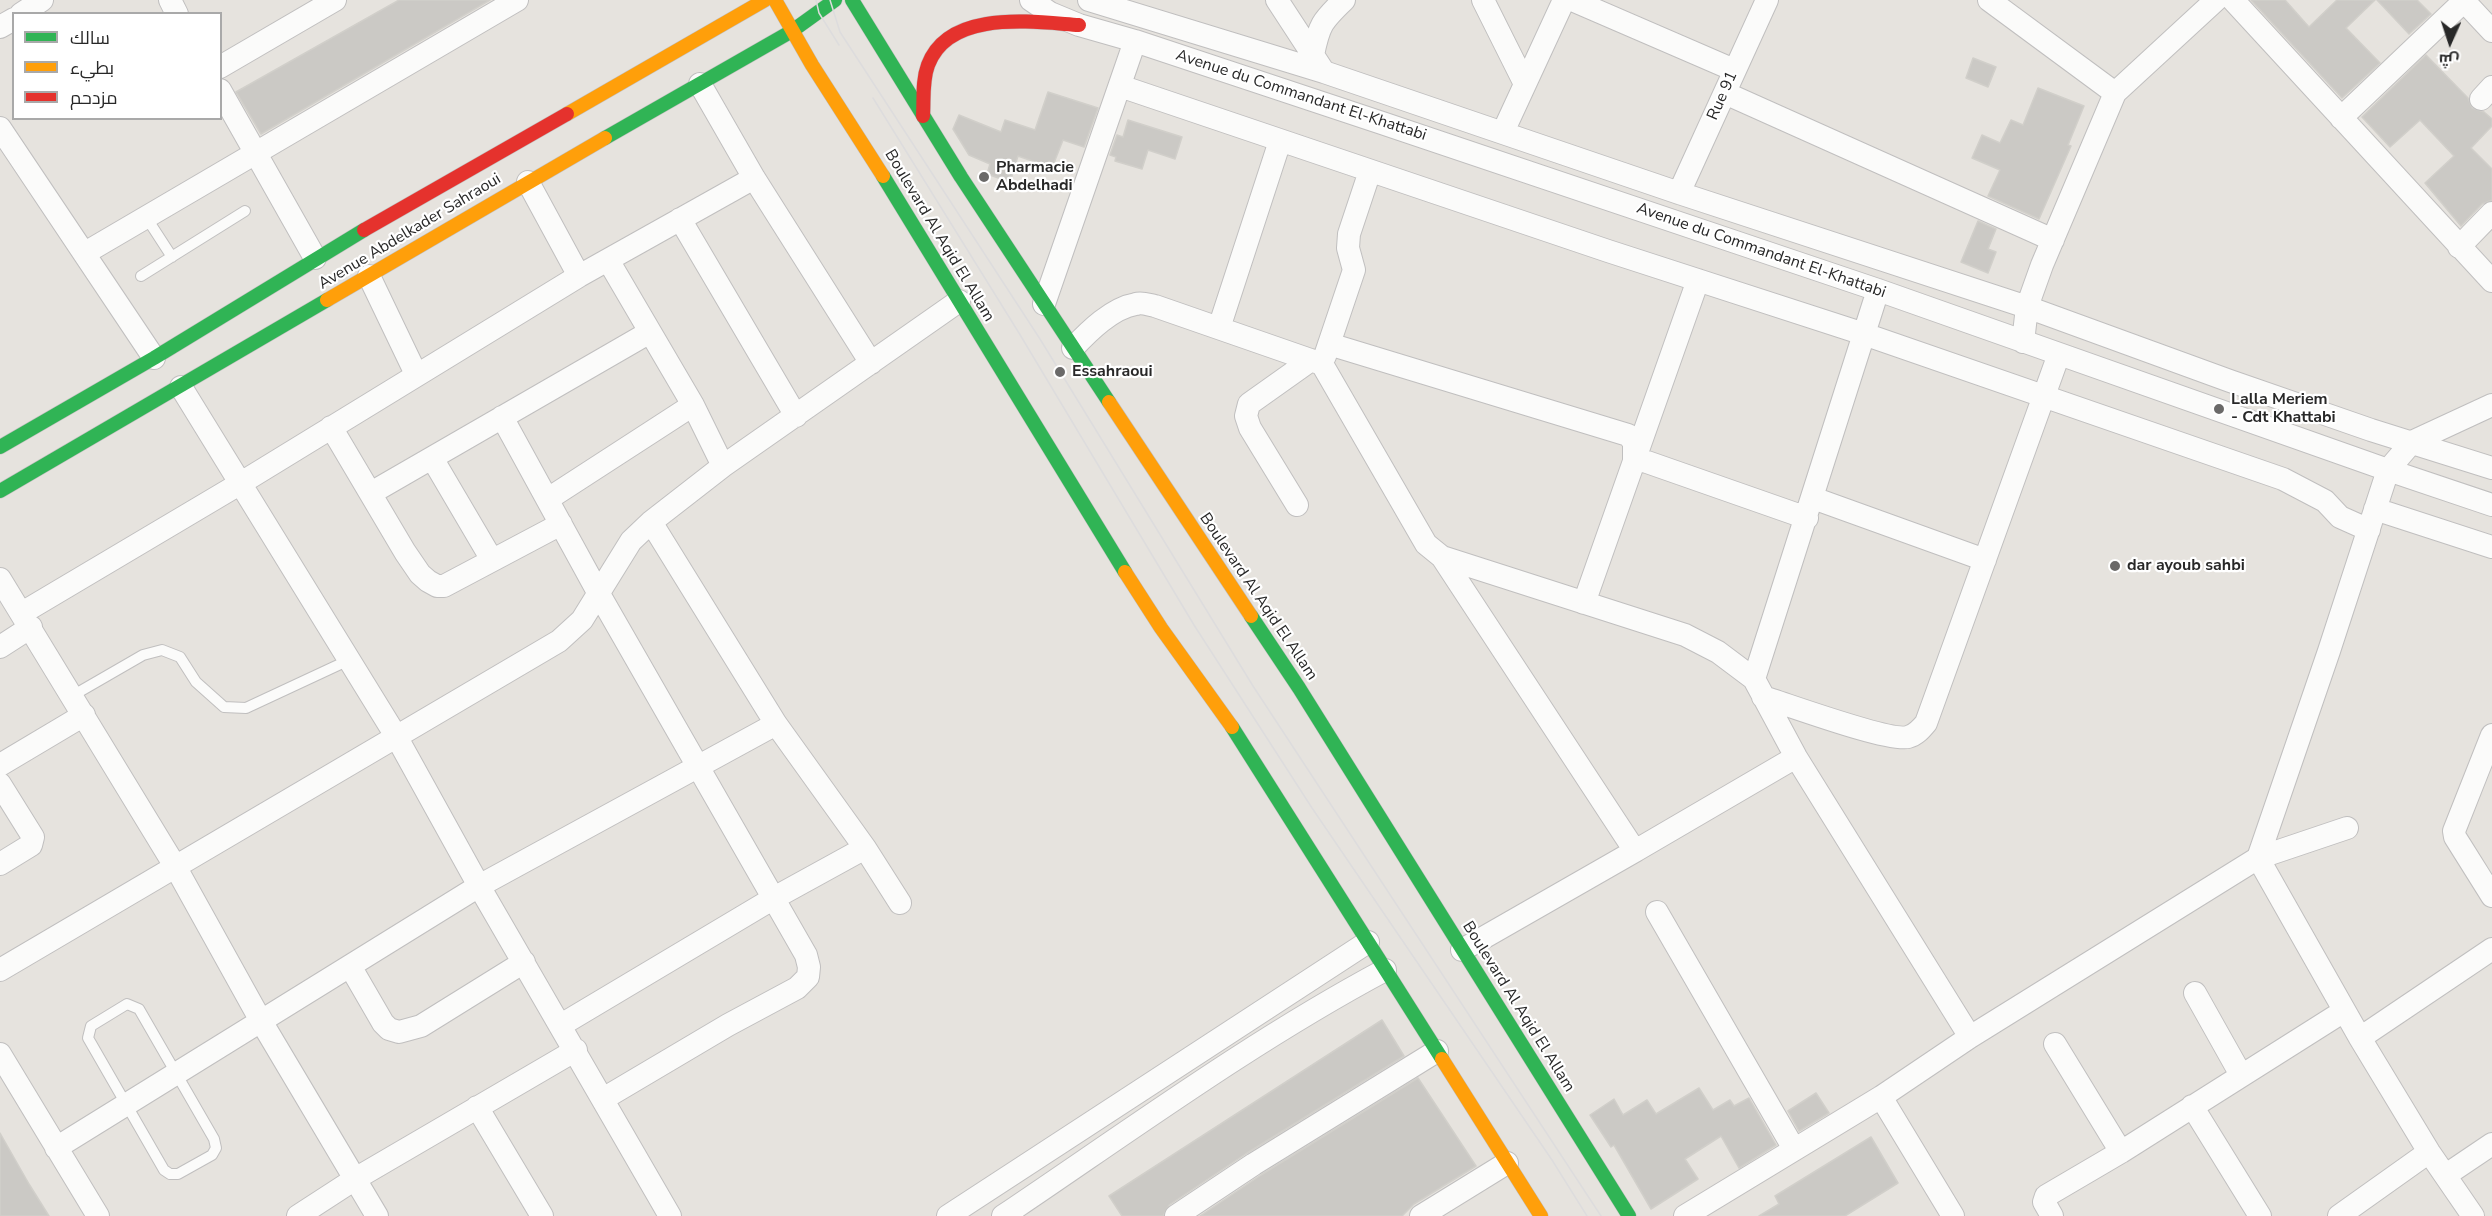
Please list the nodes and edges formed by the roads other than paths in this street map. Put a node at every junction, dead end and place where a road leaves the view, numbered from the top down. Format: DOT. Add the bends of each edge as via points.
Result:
graph roads {
  1 [pos="42,0"];
  2 [pos="334,0"];
  3 [pos="517,0"];
  4 [pos="765,0"];
  5 [pos="775,0"];
  6 [pos="835,0"];
  7 [pos="852,0"];
  8 [pos="1031,0"];
  9 [pos="1089,0"];
  10 [pos="1277,0"];
  11 [pos="1344,0"];
  12 [pos="1483,0"];
  13 [pos="1564,0"];
  14 [pos="1572,0"];
  15 [pos="1767,0"];
  16 [pos="1989,0"];
  17 [pos="2216,0"];
  18 [pos="2233,0"];
  19 [pos="2463,0"];
  20 [pos="24,12"];
  21 [pos="1079,25"];
  22 [pos="792,31"];
  23 [pos="2492,31"];
  24 [pos="1135,41"];
  25 [pos="1318,63"];
  26 [pos="222,67"];
  27 [pos="1734,70"];
  28 [pos="700,84"];
  29 [pos="1525,84"];
  30 [pos="1119,86"];
  31 [pos="1725,93"];
  32 [pos="2115,93"];
  33 [pos="222,94"];
  34 [pos="923,116"];
  35 [pos="2341,118"];
  36 [pos="0,128"];
  37 [pos="1503,132"];
  38 [pos="1281,141"];
  39 [pos="256,153"];
  40 [pos="1370,171"];
  41 [pos="754,178"];
  42 [pos="528,182"];
  43 [pos="1679,193"];
  44 [pos="245,211"];
  45 [pos="2492,213"];
  46 [pos="146,217"];
  47 [pos="680,219"];
  48 [pos="2053,240"];
  49 [pos="2459,247"];
  50 [pos="85,253"];
  51 [pos="172,257"];
  52 [pos="315,258"];
  53 [pos="608,260"];
  54 [pos="141,276"];
  55 [pos="369,276"];
  56 [pos="579,276"];
  57 [pos="1698,280"];
  58 [pos="2492,281"];
  59 [pos="1878,290"];
  60 [pos="959,301"];
  61 [pos="1044,304"];
  62 [pos="2027,307"];
  63 [pos="1219,328"];
  64 [pos="650,332"];
  65 [pos="1864,334"];
  66 [pos="2023,342"];
  67 [pos="1073,348"];
  68 [pos="2058,354"];
  69 [pos="1321,356"];
  70 [pos="154,358"];
  71 [pos="871,363"];
  72 [pos="416,374"];
  73 [pos="181,387"];
  74 [pos="2044,398"];
  75 [pos="693,405"];
  76 [pos="2492,405"];
  77 [pos="796,416"];
  78 [pos="502,417"];
  79 [pos="331,427"];
  80 [pos="2412,442"];
  81 [pos="0,447"];
  82 [pos="432,458"];
  83 [pos="1634,459"];
  84 [pos="723,466"];
  85 [pos="2492,468"];
  86 [pos="2388,470"];
  87 [pos="241,483"];
  88 [pos="0,491"];
  89 [pos="371,493"];
  90 [pos="548,499"];
  91 [pos="1297,505"];
  92 [pos="2492,505"];
  93 [pos="1810,508"];
  94 [pos="2372,519"];
  95 [pos="651,522"];
  96 [pos="561,524"];
  97 [pos="2492,547"];
  98 [pos="1442,556"];
  99 [pos="492,560"];
  100 [pos="1985,560"];
  101 [pos="0,579"];
  102 [pos="599,594"];
  103 [pos="1584,603"];
  104 [pos="26,620"];
  105 [pos="0,647"];
  106 [pos="349,660"];
  107 [pos="1759,688"];
  108 [pos="72,696"];
  109 [pos="84,715"];
  110 [pos="776,724"];
  111 [pos="2492,735"];
  112 [pos="396,736"];
  113 [pos="1796,757"];
  114 [pos="0,765"];
  115 [pos="697,767"];
  116 [pos="0,784"];
  117 [pos="2347,828"];
  118 [pos="865,848"];
  119 [pos="1635,851"];
  120 [pos="2258,858"];
  121 [pos="0,864"];
  122 [pos="175,866"];
  123 [pos="479,886"];
  124 [pos="2492,896"];
  125 [pos="774,898"];
  126 [pos="900,903"];
  127 [pos="1657,912"];
  128 [pos="1368,942"];
  129 [pos="2492,949"];
  130 [pos="1462,950"];
  131 [pos="524,962"];
  132 [pos="350,966"];
  133 [pos="0,970"];
  134 [pos="1385,970"];
  135 [pos="2195,993"];
  136 [pos="2344,1011"];
  137 [pos="261,1021"];
  138 [pos="561,1025"];
  139 [pos="1970,1037"];
  140 [pos="2360,1038"];
  141 [pos="2055,1044"];
  142 [pos="576,1050"];
  143 [pos="1437,1051"];
  144 [pos="0,1054"];
  145 [pos="176,1074"];
  146 [pos="2241,1075"];
  147 [pos="1881,1097"];
  148 [pos="603,1099"];
  149 [pos="125,1105"];
  150 [pos="2192,1106"];
  151 [pos="477,1107"];
  152 [pos="2492,1144"];
  153 [pos="56,1148"];
  154 [pos="1794,1149"];
  155 [pos="2121,1152"];
  156 [pos="2429,1152"];
  157 [pos="1507,1163"];
  158 [pos="2446,1175"];
  159 [pos="355,1179"];
  160 [pos="98,1216"];
  161 [pos="298,1216"];
  162 [pos="377,1216"];
  163 [pos="542,1216"];
  164 [pos="670,1216"];
  165 [pos="948,1216"];
  166 [pos="1003,1216"];
  167 [pos="1176,1216"];
  168 [pos="1421,1216"];
  169 [pos="1541,1216"];
  170 [pos="1629,1216"];
  171 [pos="1685,1216"];
  172 [pos="1953,1216"];
  173 [pos="2052,1216"];
  174 [pos="2260,1216"];
  175 [pos="2339,1216"];
  176 [pos="2473,1216"];
  1 -- 20 [label="street"];
  2 -- 26 [label="street"];
  3 -- 39 [label="street"];
  4 -- 52 [label="main road, Avenue Abdelkader Sahraoui"];
  5 -- 22 [label="main road, Boulevard Al Aqid El Allam"];
  6 -- 22 [label="main road, Avenue Abdelkader Sahraoui"];
  7 -- 34 [label="main road, Boulevard Al Aqid El Allam"];
  8 -- 21 [label="street, Avenue du Commandant El-Khattabi"];
  9 -- 25 [label="street, Avenue du Commandant El-Khattabi"];
  10 -- 25 [label="street"];
  11 -- 25 [label="street" via="1323,19 1317,33"];
  12 -- 29 [label="street"];
  13 -- 29 [label="street"];
  14 -- 27 [label="street"];
  15 -- 27 [label="street, Rue 91"];
  16 -- 32 [label="street"];
  17 -- 32 [label="street"];
  18 -- 35 [label="street"];
  19 -- 23 [label="street"];
  19 -- 35 [label="street"];
  21 -- 24 [label="street, Avenue du Commandant El-Khattabi"];
  21 -- 34 [label="main road" via="991,23 951,36 930,61"];
  22 -- 28 [label="main road, Avenue Abdelkader Sahraoui"];
  22 -- 60 [label="main road, Boulevard Al Aqid El Allam"];
  24 -- 30 [label="street"];
  24 -- 59 [label="street, Avenue du Commandant El-Khattabi"];
  25 -- 37 [label="street, Avenue du Commandant El-Khattabi"];
  27 -- 31 [label="street, Rue 91"];
  28 -- 41 [label="street"];
  28 -- 42 [label="main road, Avenue Abdelkader Sahraoui"];
  29 -- 37 [label="street"];
  30 -- 38 [label="street"];
  30 -- 61 [label="street"];
  31 -- 43 [label="street, Rue 91"];
  31 -- 48 [label="street"];
  32 -- 48 [label="street"];
  33 -- 39 [label="street"];
  34 -- 61 [label="main road, Boulevard Al Aqid El Allam"];
  35 -- 49 [label="street"];
  36 -- 50 [label="street"];
  37 -- 43 [label="street, Avenue du Commandant El-Khattabi"];
  38 -- 40 [label="street"];
  38 -- 63 [label="street"];
  39 -- 46 [label="street"];
  39 -- 52 [label="street"];
  40 -- 57 [label="street"];
  40 -- 69 [label="street" via="1349,234 1354,270"];
  41 -- 47 [label="street"];
  41 -- 71 [label="street"];
  42 -- 55 [label="main road, Avenue Abdelkader Sahraoui"];
  42 -- 56 [label="street"];
  43 -- 62 [label="street, Avenue du Commandant El-Khattabi"];
  44 -- 51 [label="lane"];
  45 -- 49 [label="street"];
  46 -- 50 [label="street"];
  46 -- 51 [label="lane"];
  47 -- 53 [label="street"];
  47 -- 77 [label="street"];
  48 -- 62 [label="street"];
  49 -- 58 [label="street"];
  50 -- 70 [label="street"];
  51 -- 54 [label="lane"];
  52 -- 70 [label="main road, Avenue Abdelkader Sahraoui"];
  53 -- 56 [label="street"];
  53 -- 64 [label="street"];
  55 -- 72 [label="street"];
  55 -- 73 [label="main road, Avenue Abdelkader Sahraoui"];
  56 -- 72 [label="street"];
  57 -- 65 [label="street"];
  57 -- 83 [label="street"];
  59 -- 65 [label="street"];
  59 -- 66 [label="street, Avenue du Commandant El-Khattabi"];
  60 -- 71 [label="street"];
  60 -- 128 [label="main road, Boulevard Al Aqid El Allam" via="1131,582 1237,734"];
  61 -- 67 [label="main road, Boulevard Al Aqid El Allam"];
  62 -- 66 [label="street"];
  62 -- 80 [label="street, Avenue du Commandant El-Khattabi"];
  63 -- 67 [label="street" via="1138,303 1122,308"];
  63 -- 69 [label="street"];
  64 -- 75 [label="street"];
  64 -- 78 [label="street"];
  65 -- 74 [label="street"];
  65 -- 93 [label="street"];
  66 -- 68 [label="street, Avenue du Commandant El-Khattabi"];
  67 -- 130 [label="main road, Boulevard Al Aqid El Allam" via="1299,688"];
  68 -- 74 [label="street"];
  68 -- 86 [label="street, Avenue du Commandant El-Khattabi"];
  69 -- 83 [label="street" via="1628,435 1634,442"];
  69 -- 91 [label="street" via="1249,404 1246,416"];
  69 -- 98 [label="street" via="1426,544"];
  70 -- 81 [label="main road, Avenue Abdelkader Sahraoui"];
  71 -- 77 [label="street"];
  72 -- 79 [label="street"];
  73 -- 87 [label="street"];
  73 -- 88 [label="main road, Avenue Abdelkader Sahraoui"];
  74 -- 94 [label="street" via="2283,479 2325,501 2340,517"];
  74 -- 100 [label="street"];
  75 -- 84 [label="street"];
  75 -- 90 [label="street"];
  76 -- 80 [label="street"];
  77 -- 84 [label="street"];
  78 -- 82 [label="street"];
  78 -- 90 [label="street"];
  79 -- 87 [label="street"];
  79 -- 89 [label="street"];
  80 -- 85 [label="street, Avenue du Commandant El-Khattabi"];
  80 -- 86 [label="street"];
  82 -- 89 [label="street"];
  82 -- 99 [label="street"];
  83 -- 93 [label="street"];
  83 -- 103 [label="street"];
  84 -- 95 [label="street"];
  86 -- 92 [label="street, Avenue du Commandant El-Khattabi"];
  86 -- 94 [label="street"];
  87 -- 104 [label="street"];
  87 -- 106 [label="street"];
  89 -- 99 [label="street" via="405,552 428,581 437,586"];
  90 -- 96 [label="street"];
  93 -- 100 [label="street"];
  93 -- 107 [label="street"];
  94 -- 97 [label="street"];
  94 -- 120 [label="street"];
  95 -- 102 [label="street" via="630,541"];
  95 -- 110 [label="street"];
  96 -- 99 [label="street"];
  96 -- 102 [label="street"];
  98 -- 103 [label="street"];
  98 -- 119 [label="street"];
  100 -- 107 [label="street" via="1926,723 1919,732 1909,737 1887,736"];
  101 -- 104 [label="street"];
  102 -- 112 [label="street" via="582,620 559,641"];
  102 -- 115 [label="street"];
  103 -- 107 [label="street" via="1685,635 1718,652"];
  104 -- 105 [label="street"];
  104 -- 108 [label="street"];
  106 -- 108 [label="lane" via="246,708 224,707 196,682 180,657 162,650 143,655"];
  106 -- 112 [label="street"];
  107 -- 113 [label="street"];
  108 -- 109 [label="street"];
  109 -- 114 [label="street"];
  109 -- 122 [label="street"];
  110 -- 115 [label="street"];
  110 -- 118 [label="street"];
  111 -- 124 [label="street" via="2454,831"];
  112 -- 122 [label="street"];
  112 -- 123 [label="street"];
  113 -- 119 [label="street"];
  113 -- 139 [label="street"];
  115 -- 123 [label="street"];
  115 -- 125 [label="street"];
  116 -- 121 [label="street" via="33,837 31,845"];
  117 -- 120 [label="street"];
  118 -- 125 [label="street"];
  118 -- 126 [label="street"];
  119 -- 130 [label="street"];
  120 -- 136 [label="street"];
  120 -- 139 [label="street"];
  122 -- 133 [label="street"];
  122 -- 137 [label="street"];
  123 -- 131 [label="street"];
  123 -- 132 [label="street"];
  125 -- 138 [label="street"];
  125 -- 148 [label="street" via="806,955 808,977 797,988"];
  127 -- 154 [label="street"];
  128 -- 134 [label="main road, Boulevard Al Aqid El Allam"];
  128 -- 165 [label="street"];
  129 -- 140 [label="street"];
  130 -- 170 [label="main road, Boulevard Al Aqid El Allam"];
  131 -- 132 [label="street" via="421,1026 399,1032 383,1023"];
  131 -- 138 [label="street"];
  132 -- 137 [label="street"];
  134 -- 143 [label="main road, Boulevard Al Aqid El Allam"];
  134 -- 166 [label="street" via="1339,994"];
  135 -- 146 [label="street"];
  136 -- 140 [label="street"];
  136 -- 146 [label="street"];
  137 -- 145 [label="street"];
  137 -- 159 [label="street"];
  138 -- 142 [label="street"];
  139 -- 147 [label="street"];
  140 -- 156 [label="street"];
  141 -- 155 [label="street"];
  142 -- 148 [label="street"];
  142 -- 151 [label="street"];
  143 -- 157 [label="main road, Boulevard Al Aqid El Allam"];
  143 -- 167 [label="street"];
  144 -- 153 [label="street"];
  145 -- 149 [label="street"];
  145 -- 149 [label="lane" via="139,1009 127,1004 91,1026 88,1038"];
  145 -- 149 [label="lane" via="214,1139 216,1148 212,1155 178,1174 170,1174"];
  146 -- 150 [label="street"];
  147 -- 154 [label="street"];
  147 -- 172 [label="street"];
  148 -- 164 [label="street"];
  149 -- 153 [label="street"];
  150 -- 155 [label="street"];
  150 -- 174 [label="street"];
  151 -- 159 [label="street"];
  151 -- 163 [label="street"];
  152 -- 158 [label="street"];
  153 -- 160 [label="street"];
  154 -- 171 [label="street"];
  155 -- 173 [label="street" via="2044,1197"];
  156 -- 158 [label="street"];
  156 -- 175 [label="street"];
  157 -- 168 [label="street"];
  157 -- 169 [label="main road, Boulevard Al Aqid El Allam"];
  158 -- 176 [label="street"];
  159 -- 161 [label="street"];
  159 -- 162 [label="street"];
}
